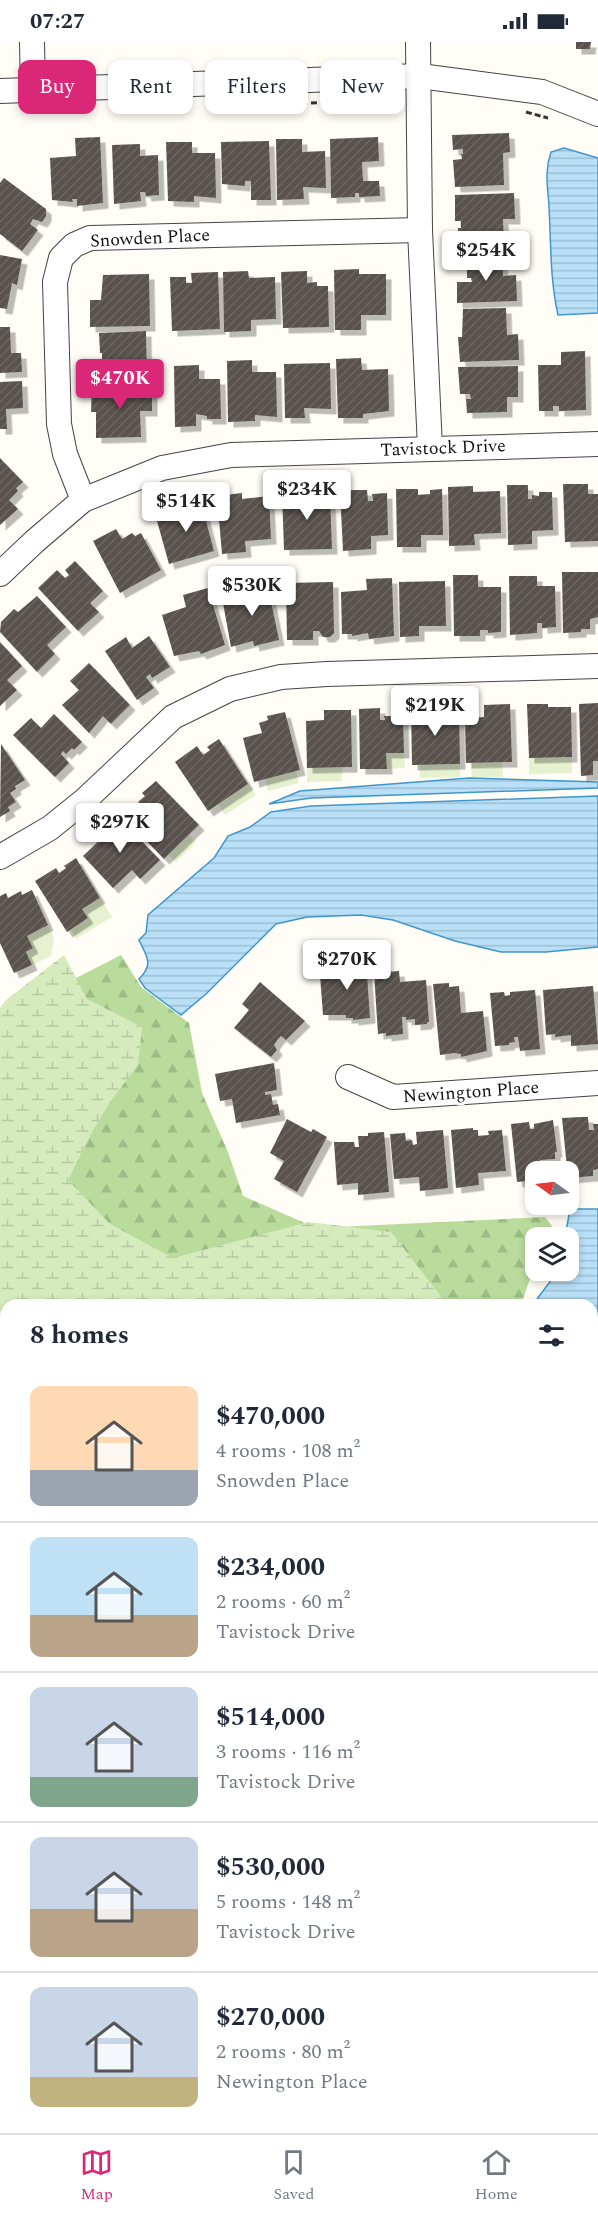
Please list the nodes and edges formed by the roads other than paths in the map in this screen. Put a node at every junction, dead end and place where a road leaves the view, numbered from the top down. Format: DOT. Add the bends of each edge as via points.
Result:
graph roads {
  1 [pos="32,42"];
  2 [pos="418,42"];
  3 [pos="32,60"];
  4 [pos="420,76"];
  5 [pos="96,88"];
  6 [pos="18,91"];
  7 [pos="0,92"];
  8 [pos="598,114"];
  9 [pos="420,230"];
  10 [pos="598,444"];
  11 [pos="430,448"];
  12 [pos="83,500"];
  13 [pos="0,574"];
  14 [pos="598,666"];
  15 [pos="0,857"];
  16 [pos="348,1077"];
  17 [pos="598,1083"];
  1 -- 3 [label="street"];
  2 -- 4 [label="street"];
  4 -- 5 [label="street"];
  4 -- 8 [label="street" via="542,92"];
  4 -- 9 [label="street"];
  6 -- 7 [label="street"];
  9 -- 11 [label="street"];
  9 -- 12 [label="street, Snowden Place" via="90,238 74,245 61,258 55,282 59,424 65,454"];
  10 -- 11 [label="street, Tavistock Drive"];
  11 -- 12 [label="street, Tavistock Drive" via="231,455 162,468"];
  12 -- 13 [label="street, Tavistock Drive"];
  14 -- 15 [label="street" via="327,674 281,677 230,688 173,717 86,799 50,828"];
  16 -- 17 [label="street, Newington Place" via="393,1097"];
}
